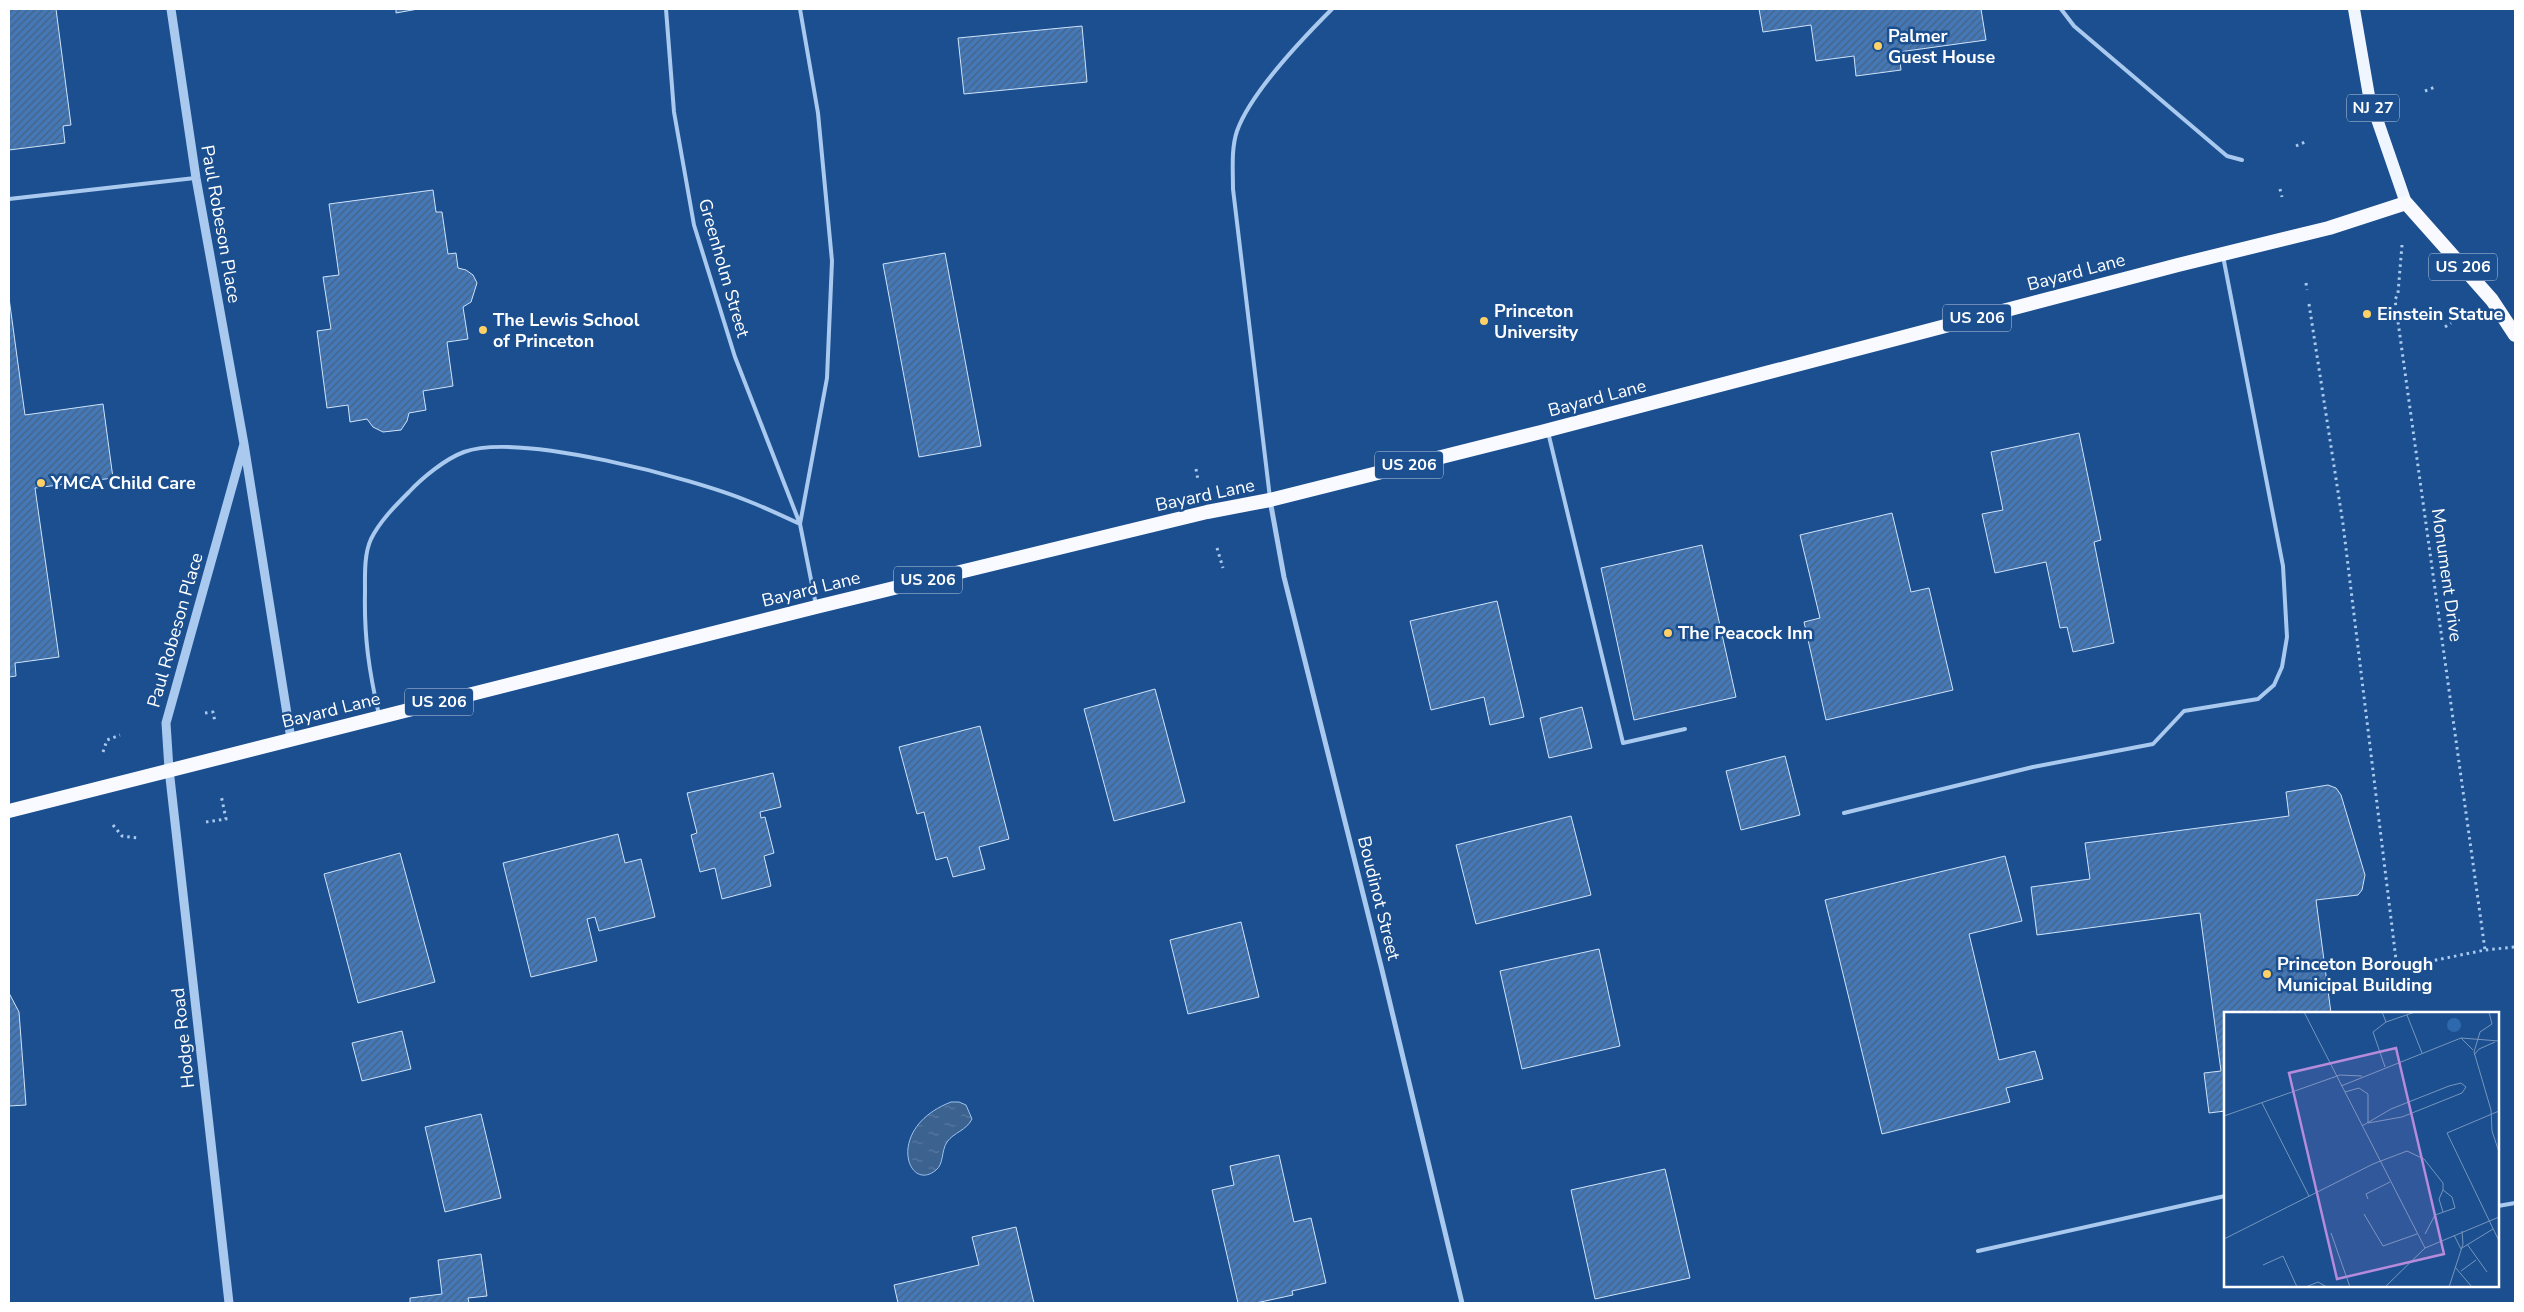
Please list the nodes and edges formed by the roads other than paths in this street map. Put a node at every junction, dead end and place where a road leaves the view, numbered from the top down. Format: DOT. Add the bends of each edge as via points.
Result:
graph roads {
  1 [pos="171,9"];
  2 [pos="666,9"];
  3 [pos="800,9"];
  4 [pos="1332,9"];
  5 [pos="2061,9"];
  6 [pos="2354,9"];
  7 [pos="2242,160"];
  8 [pos="196,178"];
  9 [pos="9,199"];
  10 [pos="2406,203"];
  11 [pos="2223,255"];
  12 [pos="2515,335"];
  13 [pos="1547,430"];
  14 [pos="244,444"];
  15 [pos="1270,500"];
  16 [pos="800,524"];
  17 [pos="816,607"];
  18 [pos="380,717"];
  19 [pos="1684,730"];
  20 [pos="290,740"];
  21 [pos="168,769"];
  22 [pos="9,811"];
  23 [pos="1844,813"];
  24 [pos="2224,1196"];
  25 [pos="2515,1203"];
  26 [pos="2499,1206"];
  27 [pos="1978,1251"];
  28 [pos="229,1303"];
  29 [pos="1462,1303"];
  1 -- 8 [label="street, Paul Robeson Place"];
  2 -- 16 [label="lane, Greenholm Street" via="674,112 694,224 735,357"];
  3 -- 16 [label="lane, Greenholm Street" via="818,114 832,261 827,378"];
  4 -- 15 [label="lane" via="1295,47 1253,102 1237,131 1233,156 1233,189"];
  5 -- 7 [label="lane" via="2074,26 2227,156"];
  6 -- 10 [label="main road, NJ 27" via="2369,96"];
  8 -- 9 [label="lane"];
  8 -- 14 [label="street, Paul Robeson Place"];
  10 -- 11 [label="highway, Bayard Lane / US 206" via="2329,228"];
  10 -- 12 [label="highway, US 206" via="2492,300"];
  11 -- 13 [label="highway, Bayard Lane / US 206"];
  11 -- 23 [label="lane" via="2283,566 2287,637 2282,667 2274,685 2258,699 2184,711 2153,744 2033,766"];
  13 -- 15 [label="highway, Bayard Lane / US 206"];
  13 -- 19 [label="lane" via="1623,743"];
  14 -- 20 [label="street, Paul Robeson Place"];
  14 -- 21 [label="street, Paul Robeson Place" via="166,723"];
  15 -- 17 [label="highway, Bayard Lane / US 206" via="1207,512"];
  15 -- 29 [label="street, Boudinot Street" via="1284,577"];
  16 -- 17 [label="lane, Greenholm Street"];
  16 -- 18 [label="lane" via="748,501 691,482 594,459 541,449 499,446 464,452 423,478 391,510 371,540 365,570 364,636"];
  17 -- 18 [label="highway, Bayard Lane / US 206"];
  18 -- 20 [label="highway, Bayard Lane / US 206"];
  20 -- 21 [label="highway, Bayard Lane / US 206"];
  21 -- 22 [label="highway, Bayard Lane / US 206"];
  21 -- 28 [label="street, Hodge Road"];
  24 -- 27 [label="lane"];
  25 -- 26 [label="lane"];
}
